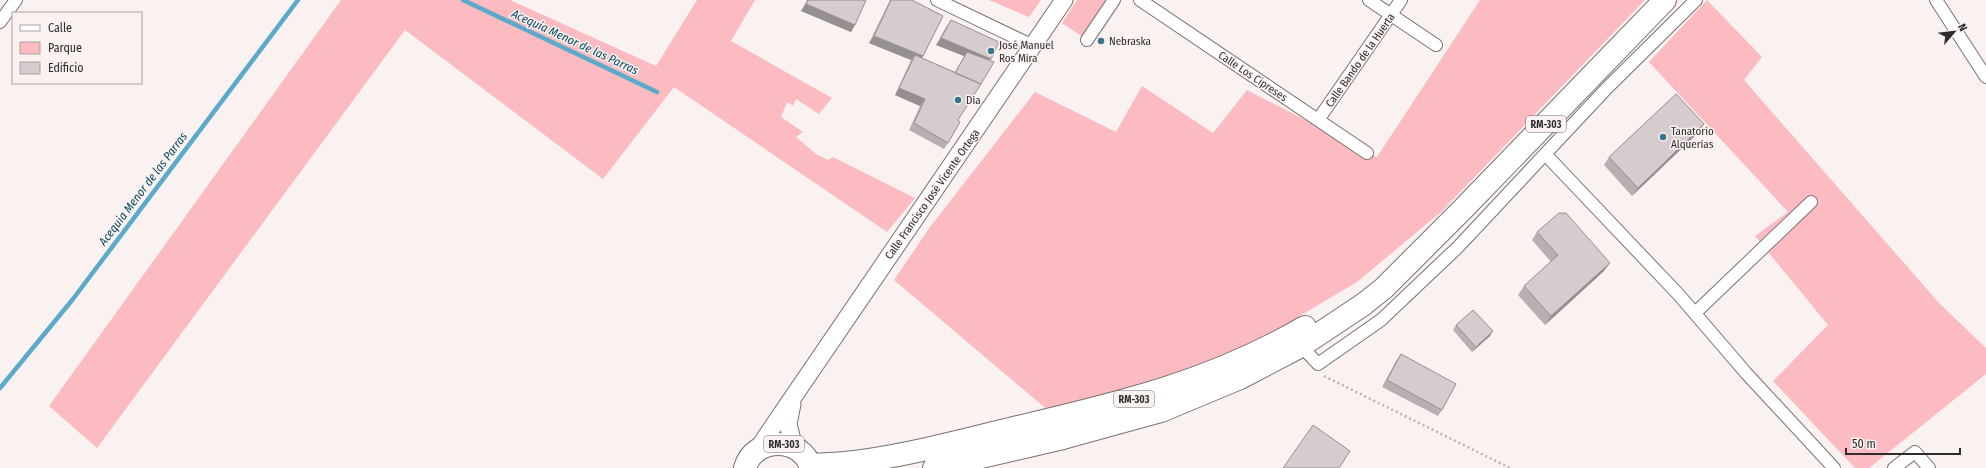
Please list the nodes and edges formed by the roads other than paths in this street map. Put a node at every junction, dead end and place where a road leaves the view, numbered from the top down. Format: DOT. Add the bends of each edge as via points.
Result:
graph roads {
  1 [pos="16,0"];
  2 [pos="937,0"];
  3 [pos="1064,0"];
  4 [pos="1114,0"];
  5 [pos="1140,0"];
  6 [pos="1369,0"];
  7 [pos="1401,0"];
  8 [pos="1666,0"];
  9 [pos="1696,0"];
  10 [pos="1936,0"];
  11 [pos="1391,15"];
  12 [pos="0,22"];
  13 [pos="1087,40"];
  14 [pos="1436,45"];
  15 [pos="1033,46"];
  16 [pos="1986,77"];
  17 [pos="1318,120"];
  18 [pos="1367,153"];
  19 [pos="1546,155"];
  20 [pos="1811,202"];
  21 [pos="1425,247"];
  22 [pos="1695,313"];
  23 [pos="1301,346"];
  24 [pos="799,386"];
  25 [pos="794,448"];
  26 [pos="757,450"];
  27 [pos="810,466"];
  28 [pos="745,468"];
  29 [pos="934,468"];
  30 [pos="1834,468"];
  31 [pos="1894,468"];
  32 [pos="1930,468"];
  1 -- 12 [label="street"];
  2 -- 15 [label="street"];
  3 -- 15 [label="street, Calle Francisco José Vicente Ortega"];
  4 -- 13 [label="street"];
  5 -- 17 [label="street, Calle Los Cipreses"];
  6 -- 11 [label="street"];
  7 -- 11 [label="street, Calle Bando de la Huerta"];
  8 -- 21 [label="highway, RM-303"];
  9 -- 19 [label="street" via="1607,88"];
  10 -- 16 [label="street"];
  11 -- 14 [label="street"];
  11 -- 17 [label="street, Calle Bando de la Huerta"];
  15 -- 24 [label="street, Calle Francisco José Vicente Ortega"];
  17 -- 18 [label="street, Calle Los Cipreses"];
  19 -- 22 [label="street"];
  19 -- 23 [label="street" via="1458,247 1381,320 1318,364"];
  20 -- 22 [label="street"];
  21 -- 23 [label="highway, RM-303" via="1364,304"];
  21 -- 27 [label="highway, RM-303" via="1386,277 1306,327 1254,354 1186,382 1123,402 909,453"];
  22 -- 30 [label="street" via="1746,373"];
  23 -- 29 [label="highway, RM-303" via="1240,378 1161,411 1063,438"];
  24 -- 25 [label="street" via="789,413 788,424"];
  24 -- 26 [label="street"];
  25 -- 26 [label="highway, RM-303" via="775,444"];
  25 -- 27 [label="highway, RM-303" via="806,458"];
  26 -- 28 [label="highway, RM-303"];
  31 -- 32 [label="street" via="1915,452"];
}
